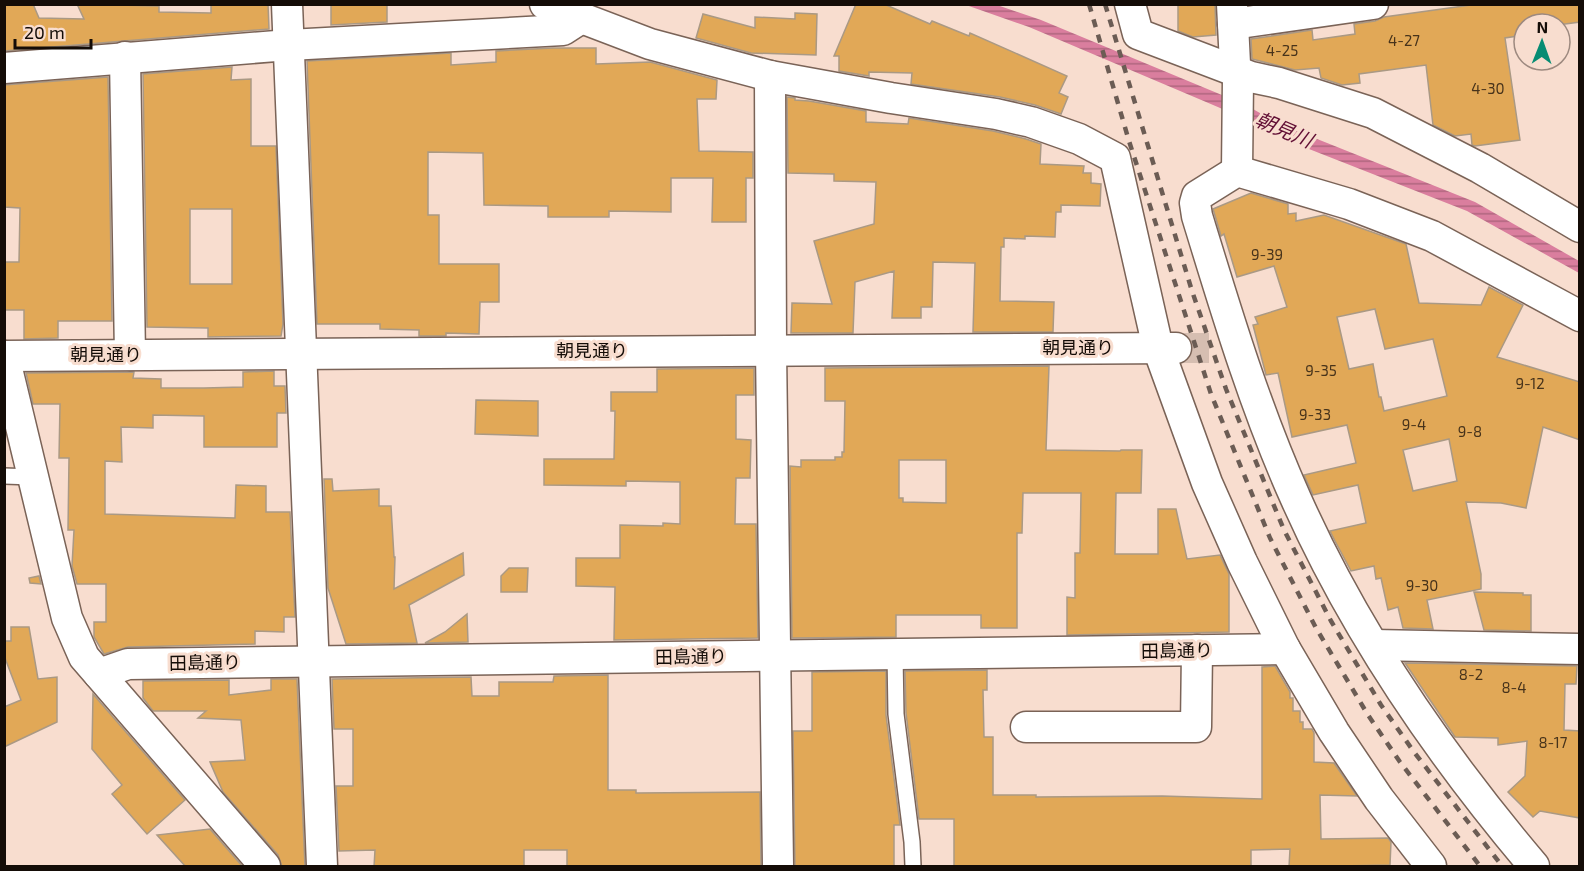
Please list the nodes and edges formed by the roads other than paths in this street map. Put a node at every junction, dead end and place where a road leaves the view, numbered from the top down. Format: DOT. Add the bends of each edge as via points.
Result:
graph roads {
  1 [pos="287,4"];
  2 [pos="545,4"];
  3 [pos="1130,4"];
  4 [pos="1372,4"];
  5 [pos="1232,14"];
  6 [pos="580,19"];
  7 [pos="289,45"];
  8 [pos="126,57"];
  9 [pos="4,68"];
  10 [pos="1237,75"];
  11 [pos="770,76"];
  12 [pos="1237,164"];
  13 [pos="1580,227"];
  14 [pos="1580,316"];
  15 [pos="1168,348"];
  16 [pos="771,350"];
  17 [pos="301,353"];
  18 [pos="4,356"];
  19 [pos="130,356"];
  20 [pos="19,477"];
  21 [pos="1374,645"];
  22 [pos="1580,649"];
  23 [pos="1197,650"];
  24 [pos="1285,650"];
  25 [pos="896,654"];
  26 [pos="775,656"];
  27 [pos="315,662"];
  28 [pos="99,674"];
  29 [pos="1026,727"];
  30 [pos="265,867"];
  31 [pos="322,867"];
  32 [pos="778,867"];
  33 [pos="913,867"];
  34 [pos="1431,867"];
  35 [pos="1534,867"];
  1 -- 7 [label="street"];
  2 -- 6 [label="street"];
  3 -- 10 [label="street" via="1138,34"];
  4 -- 5 [label="street"];
  5 -- 10 [label="street"];
  6 -- 7 [label="street" via="562,30"];
  6 -- 11 [label="street" via="650,44"];
  7 -- 8 [label="street"];
  7 -- 17 [label="street"];
  8 -- 9 [label="street"];
  8 -- 19 [label="street"];
  10 -- 12 [label="street"];
  10 -- 13 [label="street" via="1280,83 1373,113 1480,168"];
  11 -- 15 [label="street" via="1031,122 1079,139 1115,158"];
  11 -- 16 [label="street"];
  12 -- 14 [label="street" via="1432,236"];
  12 -- 21 [label="street" via="1202,191 1195,203 1229,348 1296,500"];
  15 -- 16 [label="street, 朝見通り"];
  15 -- 24 [label="street" via="1207,483"];
  16 -- 17 [label="street, 朝見通り"];
  16 -- 26 [label="street"];
  17 -- 19 [label="street, 朝見通り"];
  17 -- 27 [label="street"];
  18 -- 19 [label="street, 朝見通り"];
  18 -- 20 [label="street"];
  20 -- 28 [label="street" via="67,618 84,657"];
  21 -- 22 [label="street"];
  21 -- 35 [label="street" via="1454,766"];
  23 -- 24 [label="street, 田島通り"];
  23 -- 25 [label="street, 田島通り"];
  23 -- 29 [label="street" via="1196,727"];
  24 -- 34 [label="street" via="1353,761"];
  25 -- 26 [label="street, 田島通り"];
  25 -- 33 [label="lane" via="896,714"];
  26 -- 27 [label="street, 田島通り"];
  26 -- 32 [label="street"];
  27 -- 28 [label="street, 田島通り" via="128,664"];
  27 -- 31 [label="street"];
  28 -- 30 [label="street"];
}
